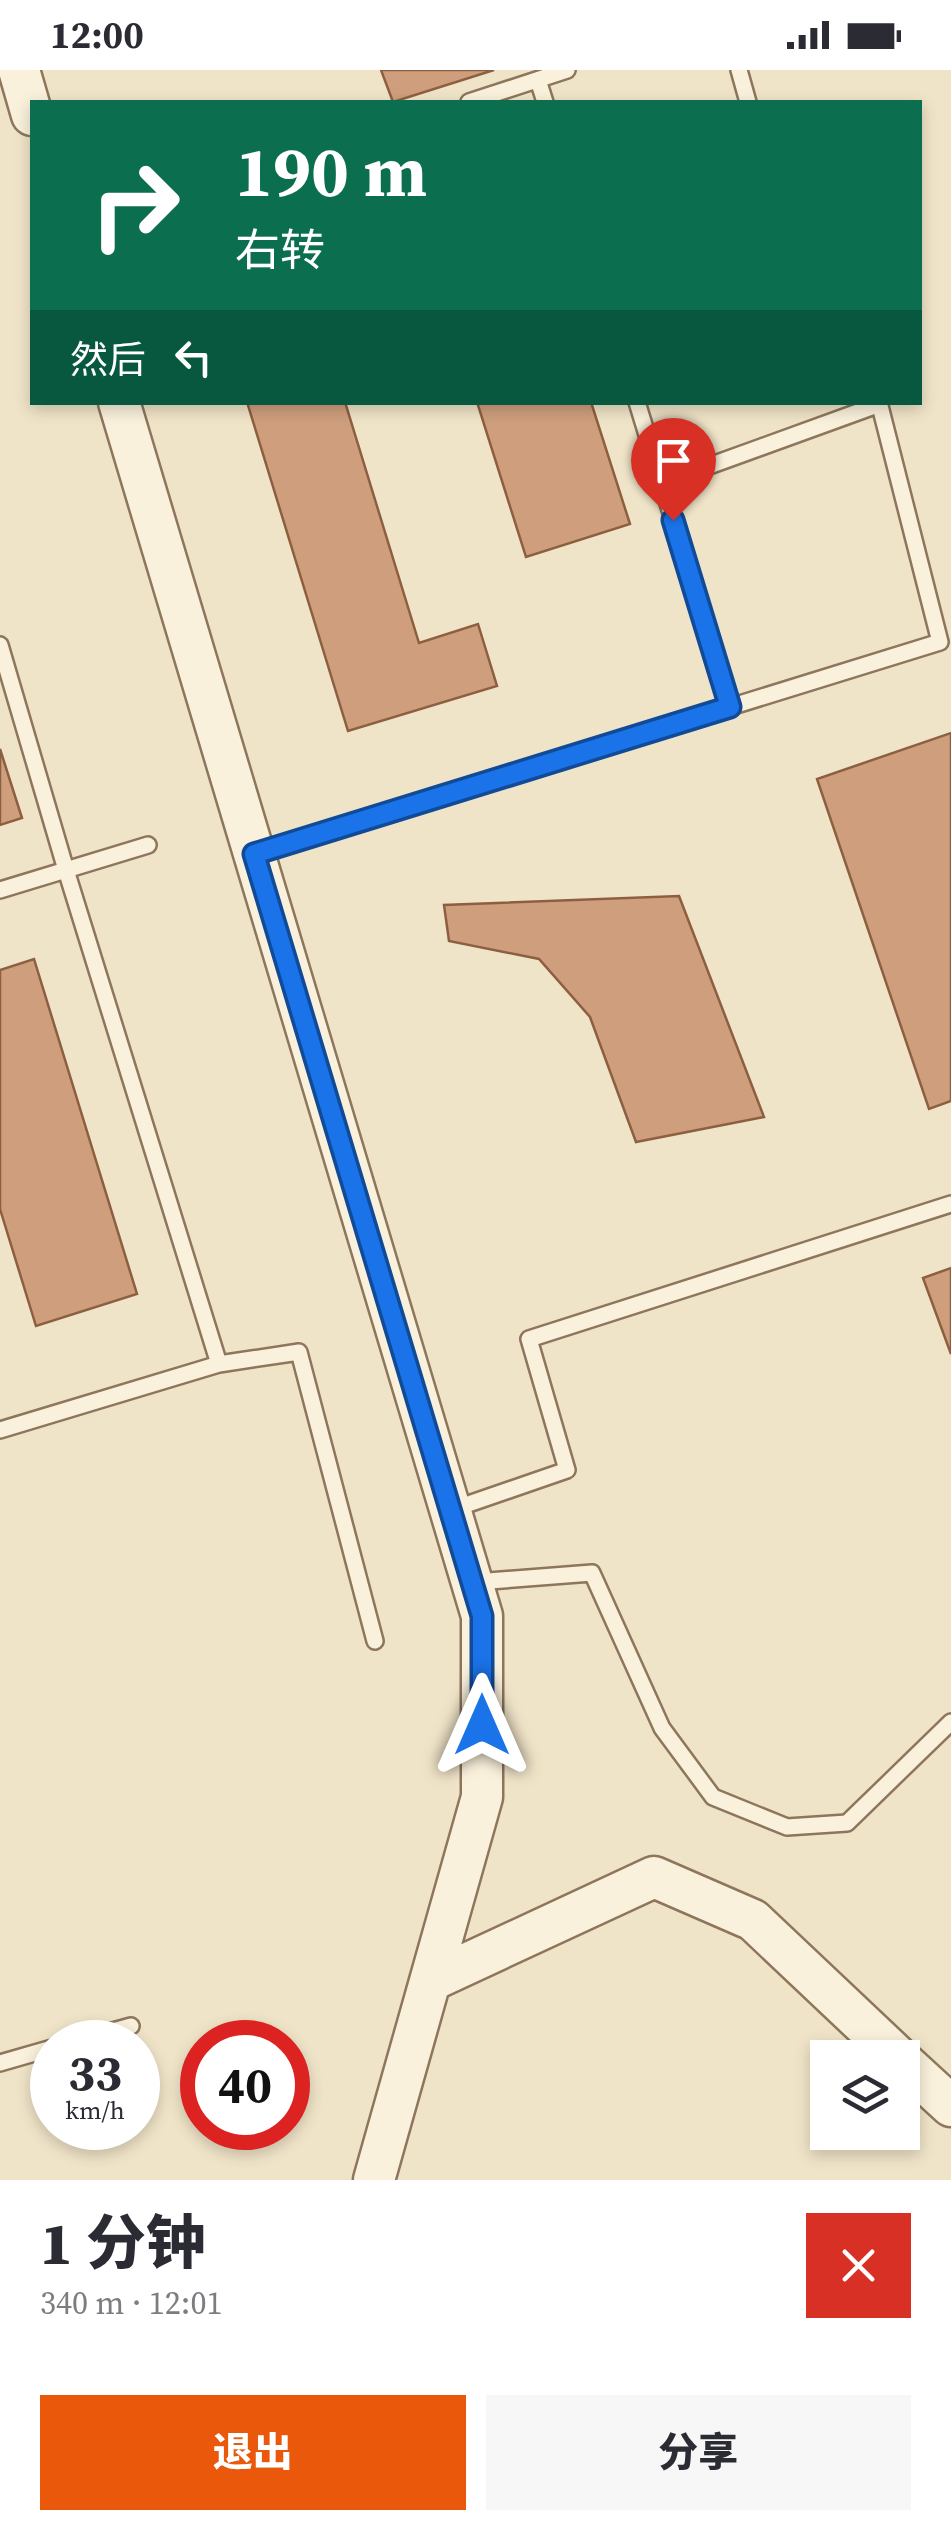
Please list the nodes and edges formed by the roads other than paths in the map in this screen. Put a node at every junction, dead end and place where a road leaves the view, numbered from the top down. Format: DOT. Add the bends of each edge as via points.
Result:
graph roads {
  1 [pos="19,70"];
  2 [pos="567,70"];
  3 [pos="739,70"];
  4 [pos="538,80"];
  5 [pos="476,100"];
  6 [pos="545,100"];
  7 [pos="747,100"];
  8 [pos="30,108"];
  9 [pos="119,405"];
  10 [pos="638,405"];
  11 [pos="874,405"];
  12 [pos="880,405"];
  13 [pos="662,483"];
  14 [pos="0,645"];
  15 [pos="730,707"];
  16 [pos="148,845"];
  17 [pos="254,854"];
  18 [pos="66,870"];
  19 [pos="0,890"];
  20 [pos="951,1204"];
  21 [pos="220,1364"];
  22 [pos="0,1430"];
  23 [pos="451,1510"];
  24 [pos="472,1582"];
  25 [pos="375,1641"];
  26 [pos="951,1722"];
  27 [pos="430,1981"];
  28 [pos="881,2040"];
  29 [pos="30,2054"];
  30 [pos="0,2063"];
  31 [pos="920,2077"];
  32 [pos="951,2106"];
  33 [pos="374,2180"];
  1 -- 8 [label="street"];
  2 -- 4 [label="lane"];
  3 -- 7 [label="lane"];
  4 -- 5 [label="lane"];
  4 -- 6 [label="lane"];
  9 -- 17 [label="street"];
  10 -- 13 [label="lane"];
  11 -- 13 [label="lane"];
  12 -- 15 [label="lane" via="940,642"];
  13 -- 15 [label="lane"];
  14 -- 18 [label="lane"];
  15 -- 17 [label="lane"];
  16 -- 18 [label="lane"];
  17 -- 23 [label="street"];
  18 -- 19 [label="lane"];
  18 -- 21 [label="lane"];
  20 -- 23 [label="lane" via="529,1339 567,1470"];
  21 -- 22 [label="lane"];
  21 -- 25 [label="lane" via="300,1352"];
  23 -- 24 [label="street"];
  24 -- 26 [label="lane" via="592,1573 662,1728 713,1797 787,1827 847,1823"];
  24 -- 27 [label="street" via="482,1616 482,1797"];
  27 -- 28 [label="street" via="654,1877 753,1920"];
  27 -- 33 [label="street"];
  29 -- 30 [label="lane"];
  31 -- 32 [label="street"];
}
